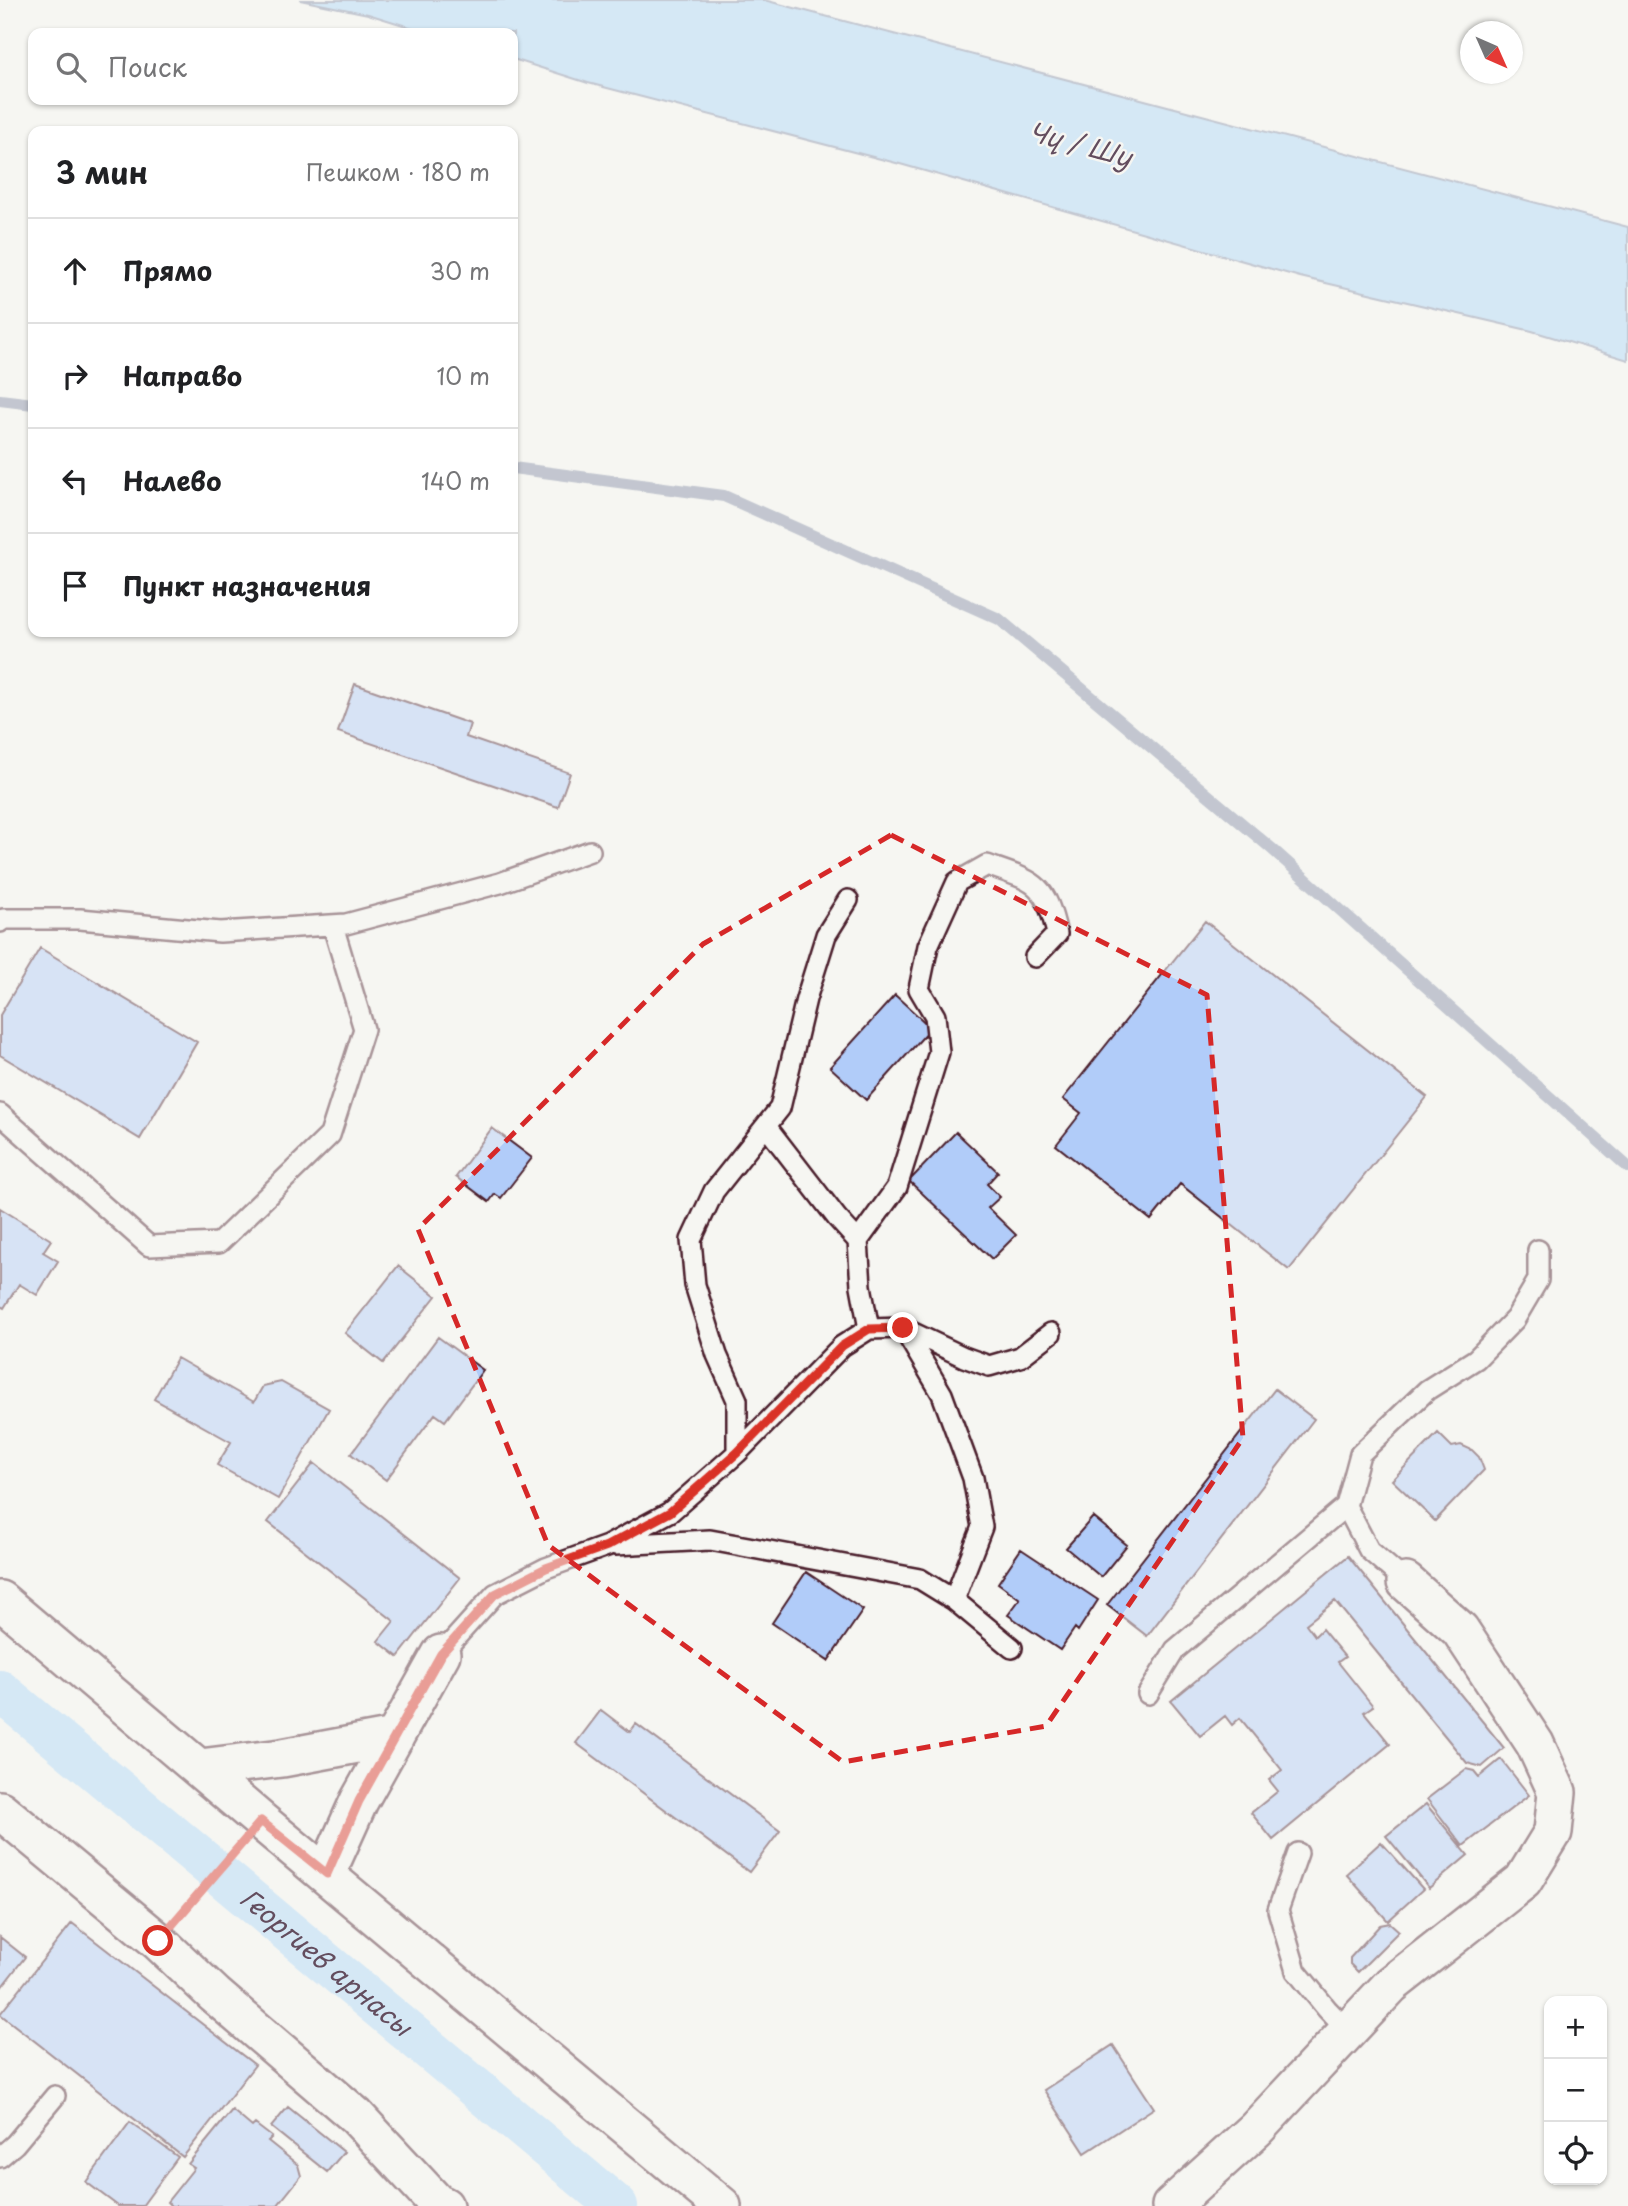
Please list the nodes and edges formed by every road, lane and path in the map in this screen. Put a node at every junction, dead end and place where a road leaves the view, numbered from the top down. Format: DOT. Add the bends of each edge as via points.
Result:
graph roads {
  1 [pos="590,851"];
  2 [pos="848,900"];
  3 [pos="0,922"];
  4 [pos="333,926"];
  5 [pos="1035,957"];
  6 [pos="0,1114"];
  7 [pos="766,1126"];
  8 [pos="859,1241"];
  9 [pos="1538,1250"];
  10 [pos="903,1328"];
  11 [pos="869,1329"];
  12 [pos="1051,1333"];
  13 [pos="737,1453"];
  14 [pos="1346,1506"];
  15 [pos="607,1546"];
  16 [pos="1406,1582"];
  17 [pos="0,1600"];
  18 [pos="954,1600"];
  19 [pos="1012,1648"];
  20 [pos="441,1654"];
  21 [pos="1148,1694"];
  22 [pos="395,1737"];
  23 [pos="200,1768"];
  24 [pos="0,1810"];
  25 [pos="261,1821"];
  26 [pos="1298,1853"];
  27 [pos="327,1874"];
  28 [pos="158,1941"];
  29 [pos="1348,2031"];
  30 [pos="55,2096"];
  31 [pos="0,2157"];
  32 [pos="444,2206"];
  33 [pos="722,2206"];
  34 [pos="1171,2206"];
  1 -- 4 [label="lane" via="500,883"];
  2 -- 7 [label="lane" via="826,935 780,1108"];
  3 -- 4 [label="lane" via="80,919 220,932"];
  4 -- 6 [label="lane" via="364,1029 330,1135 219,1243 149,1246"];
  5 -- 8 [label="lane" via="1056,934 1051,905 1033,882 987,865 957,882 928,946 919,989 935,1016 939,1052 897,1187"];
  7 -- 8 [label="lane"];
  7 -- 13 [label="lane" via="713,1191 691,1240 695,1285 737,1400"];
  8 -- 11 [label="lane"];
  9 -- 14 [label="lane" via="1538,1280 1515,1320 1476,1359 1427,1390 1360,1454"];
  10 -- 11 [label="lane"];
  10 -- 12 [label="lane" via="989,1366 1020,1357"];
  10 -- 18 [label="lane" via="942,1394 973,1478 982,1527"];
  11 -- 13 [label="lane" via="842,1346"];
  13 -- 15 [label="lane" via="670,1512"];
  14 -- 16 [label="lane" via="1369,1550"];
  14 -- 21 [label="lane" via="1175,1650"];
  15 -- 18 [label="lane" via="710,1540 920,1579"];
  15 -- 20 [label="lane" via="546,1568 495,1594"];
  16 -- 29 [label="street" via="1460,1630 1535,1744 1557,1792 1553,1832 1523,1881 1391,1986"];
  17 -- 23 [label="street"];
  18 -- 19 [label="lane"];
  20 -- 22 [label="street"];
  22 -- 23 [label="street"];
  22 -- 27 [label="street" via="359,1801"];
  23 -- 25 [label="street"];
  24 -- 28 [label="street"];
  25 -- 27 [label="street"];
  25 -- 28 [label="path"];
  26 -- 29 [label="lane" via="1278,1910 1296,1971"];
  27 -- 33 [label="street"];
  28 -- 32 [label="street" via="356,2116"];
  29 -- 34 [label="street" via="1256,2129"];
  30 -- 31 [label="lane"];
}
